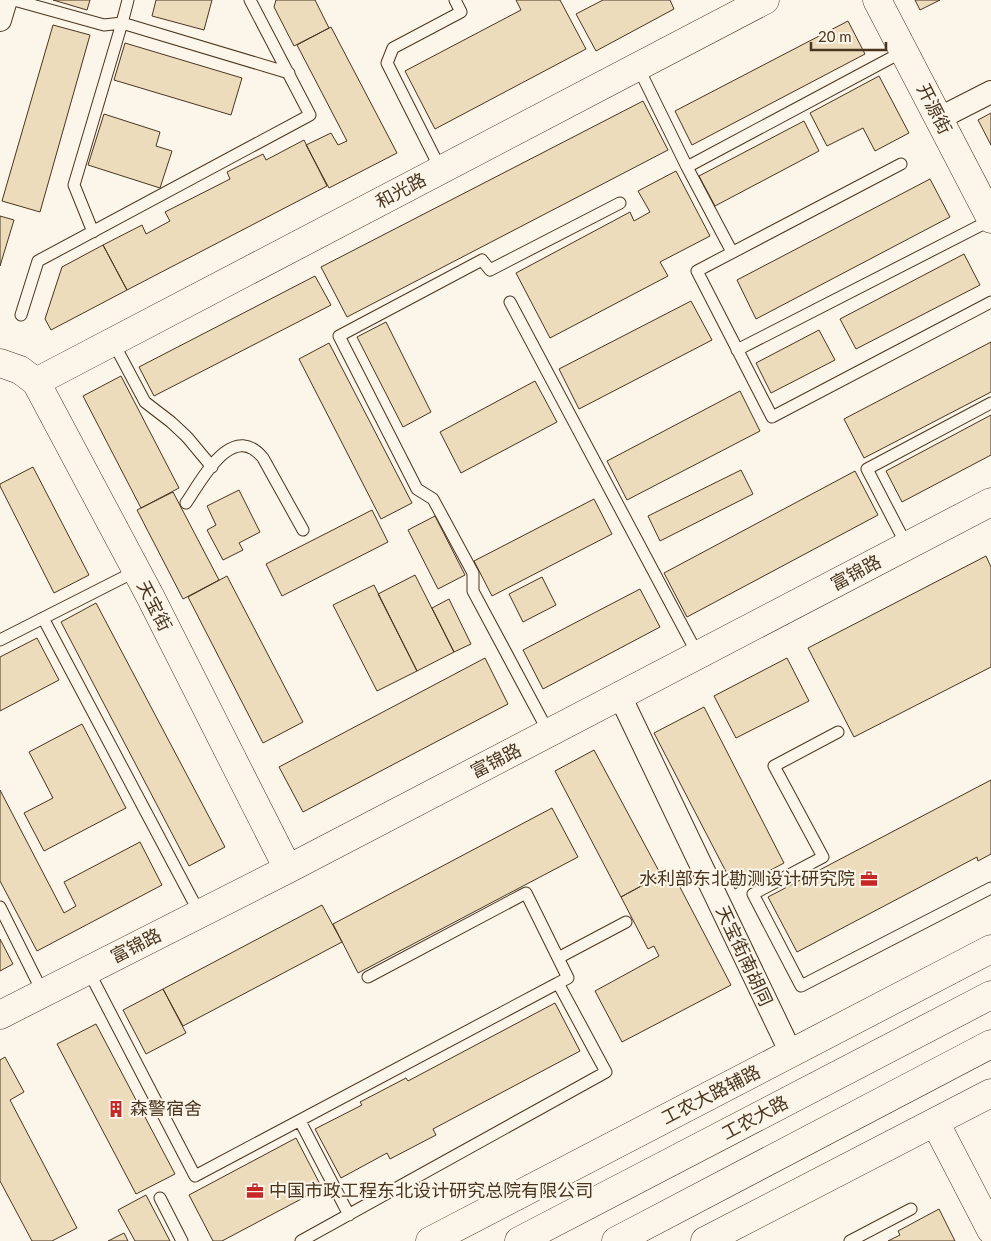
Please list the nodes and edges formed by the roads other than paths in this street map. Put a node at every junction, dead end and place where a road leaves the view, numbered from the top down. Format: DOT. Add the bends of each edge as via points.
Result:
graph roads {
  1 [pos="6,0"];
  2 [pos="14,0"];
  3 [pos="128,0"];
  4 [pos="250,0"];
  5 [pos="455,0"];
  6 [pos="765,0"];
  7 [pos="877,0"];
  8 [pos="0,20"];
  9 [pos="122,23"];
  10 [pos="904,51"];
  11 [pos="638,67"];
  12 [pos="289,73"];
  13 [pos="991,92"];
  14 [pos="938,120"];
  15 [pos="901,164"];
  16 [pos="687,167"];
  17 [pos="441,170"];
  18 [pos="620,203"];
  19 [pos="989,210"];
  20 [pos="93,232"];
  21 [pos="732,252"];
  22 [pos="510,302"];
  23 [pos="991,302"];
  24 [pos="21,315"];
  25 [pos="113,342"];
  26 [pos="737,350"];
  27 [pos="0,363"];
  28 [pos="36,382"];
  29 [pos="991,404"];
  30 [pos="212,467"];
  31 [pos="186,503"];
  32 [pos="989,509"];
  33 [pos="303,530"];
  34 [pos="907,546"];
  35 [pos="136,571"];
  36 [pos="43,618"];
  37 [pos="0,640"];
  38 [pos="698,655"];
  39 [pos="620,696"];
  40 [pos="838,732"];
  41 [pos="549,734"];
  42 [pos="288,869"];
  43 [pos="991,888"];
  44 [pos="0,907"];
  45 [pos="200,914"];
  46 [pos="626,922"];
  47 [pos="991,949"];
  48 [pos="558,958"];
  49 [pos="88,970"];
  50 [pos="368,977"];
  51 [pos="558,983"];
  52 [pos="43,993"];
  53 [pos="991,995"];
  54 [pos="0,1015"];
  55 [pos="991,1044"];
  56 [pos="791,1054"];
  57 [pos="991,1093"];
  58 [pos="300,1121"];
  59 [pos="935,1122"];
  60 [pos="160,1198"];
  61 [pos="910,1209"];
  62 [pos="349,1214"];
  63 [pos="991,1230"];
  64 [pos="305,1240"];
  65 [pos="182,1241"];
  66 [pos="430,1241"];
  67 [pos="519,1241"];
  68 [pos="616,1241"];
  69 [pos="706,1241"];
  70 [pos="850,1241"];
  1 -- 8 [label="street"];
  2 -- 9 [label="lane" via="104,26"];
  3 -- 9 [label="lane"];
  4 -- 12 [label="lane"];
  5 -- 17 [label="lane" via="462,12 393,48 386,63"];
  6 -- 11 [label="street, 和光路"];
  7 -- 10 [label="street, 开源街"];
  9 -- 12 [label="lane"];
  9 -- 20 [label="lane" via="74,185"];
  10 -- 14 [label="street, 开源街"];
  10 -- 16 [label="lane"];
  11 -- 16 [label="lane"];
  11 -- 17 [label="street, 和光路"];
  12 -- 20 [label="lane" via="310,116"];
  13 -- 14 [label="street"];
  14 -- 19 [label="street, 开源街"];
  15 -- 21 [label="lane"];
  16 -- 21 [label="lane"];
  17 -- 25 [label="street, 和光路"];
  18 -- 41 [label="lane" via="490,270 482,260 339,336 418,489 433,499 473,573 472,592"];
  19 -- 26 [label="lane"];
  20 -- 24 [label="lane" via="38,261"];
  21 -- 26 [label="lane" via="697,271"];
  22 -- 38 [label="lane"];
  23 -- 26 [label="lane" via="772,417"];
  25 -- 28 [label="street, 和光路"];
  25 -- 30 [label="lane" via="145,402 187,437"];
  27 -- 28 [label="street, 天宝街" via="20,370"];
  28 -- 35 [label="street, 天宝街"];
  29 -- 34 [label="lane" via="866,469"];
  30 -- 31 [label="lane"];
  30 -- 33 [label="lane" via="228,449 243,445 256,450"];
  32 -- 34 [label="street, 富锦路"];
  34 -- 38 [label="street, 富锦路"];
  35 -- 36 [label="lane"];
  35 -- 42 [label="street, 天宝街"];
  36 -- 37 [label="lane"];
  36 -- 45 [label="lane"];
  38 -- 39 [label="street, 富锦路"];
  39 -- 41 [label="street, 富锦路"];
  39 -- 56 [label="street, 天宝街南胡同"];
  40 -- 43 [label="lane" via="774,766 823,857 753,894 801,986"];
  41 -- 42 [label="street, 富锦路"];
  42 -- 45 [label="street, 富锦路"];
  44 -- 52 [label="lane"];
  45 -- 49 [label="street, 富锦路"];
  46 -- 48 [label="lane"];
  47 -- 56 [label="street, 工农大路辅路"];
  48 -- 50 [label="lane" via="526,893"];
  48 -- 51 [label="lane" via="568,978"];
  49 -- 52 [label="street, 富锦路"];
  49 -- 58 [label="lane" via="195,1176"];
  51 -- 58 [label="lane"];
  51 -- 62 [label="lane" via="606,1072"];
  52 -- 54 [label="street, 富锦路"];
  53 -- 67 [label="street, 工农大路"];
  55 -- 68 [label="street"];
  56 -- 66 [label="street, 工农大路辅路"];
  57 -- 59 [label="street"];
  58 -- 62 [label="lane"];
  59 -- 63 [label="street"];
  59 -- 69 [label="street"];
  60 -- 65 [label="lane"];
  61 -- 70 [label="lane"];
  62 -- 64 [label="lane"];
}
